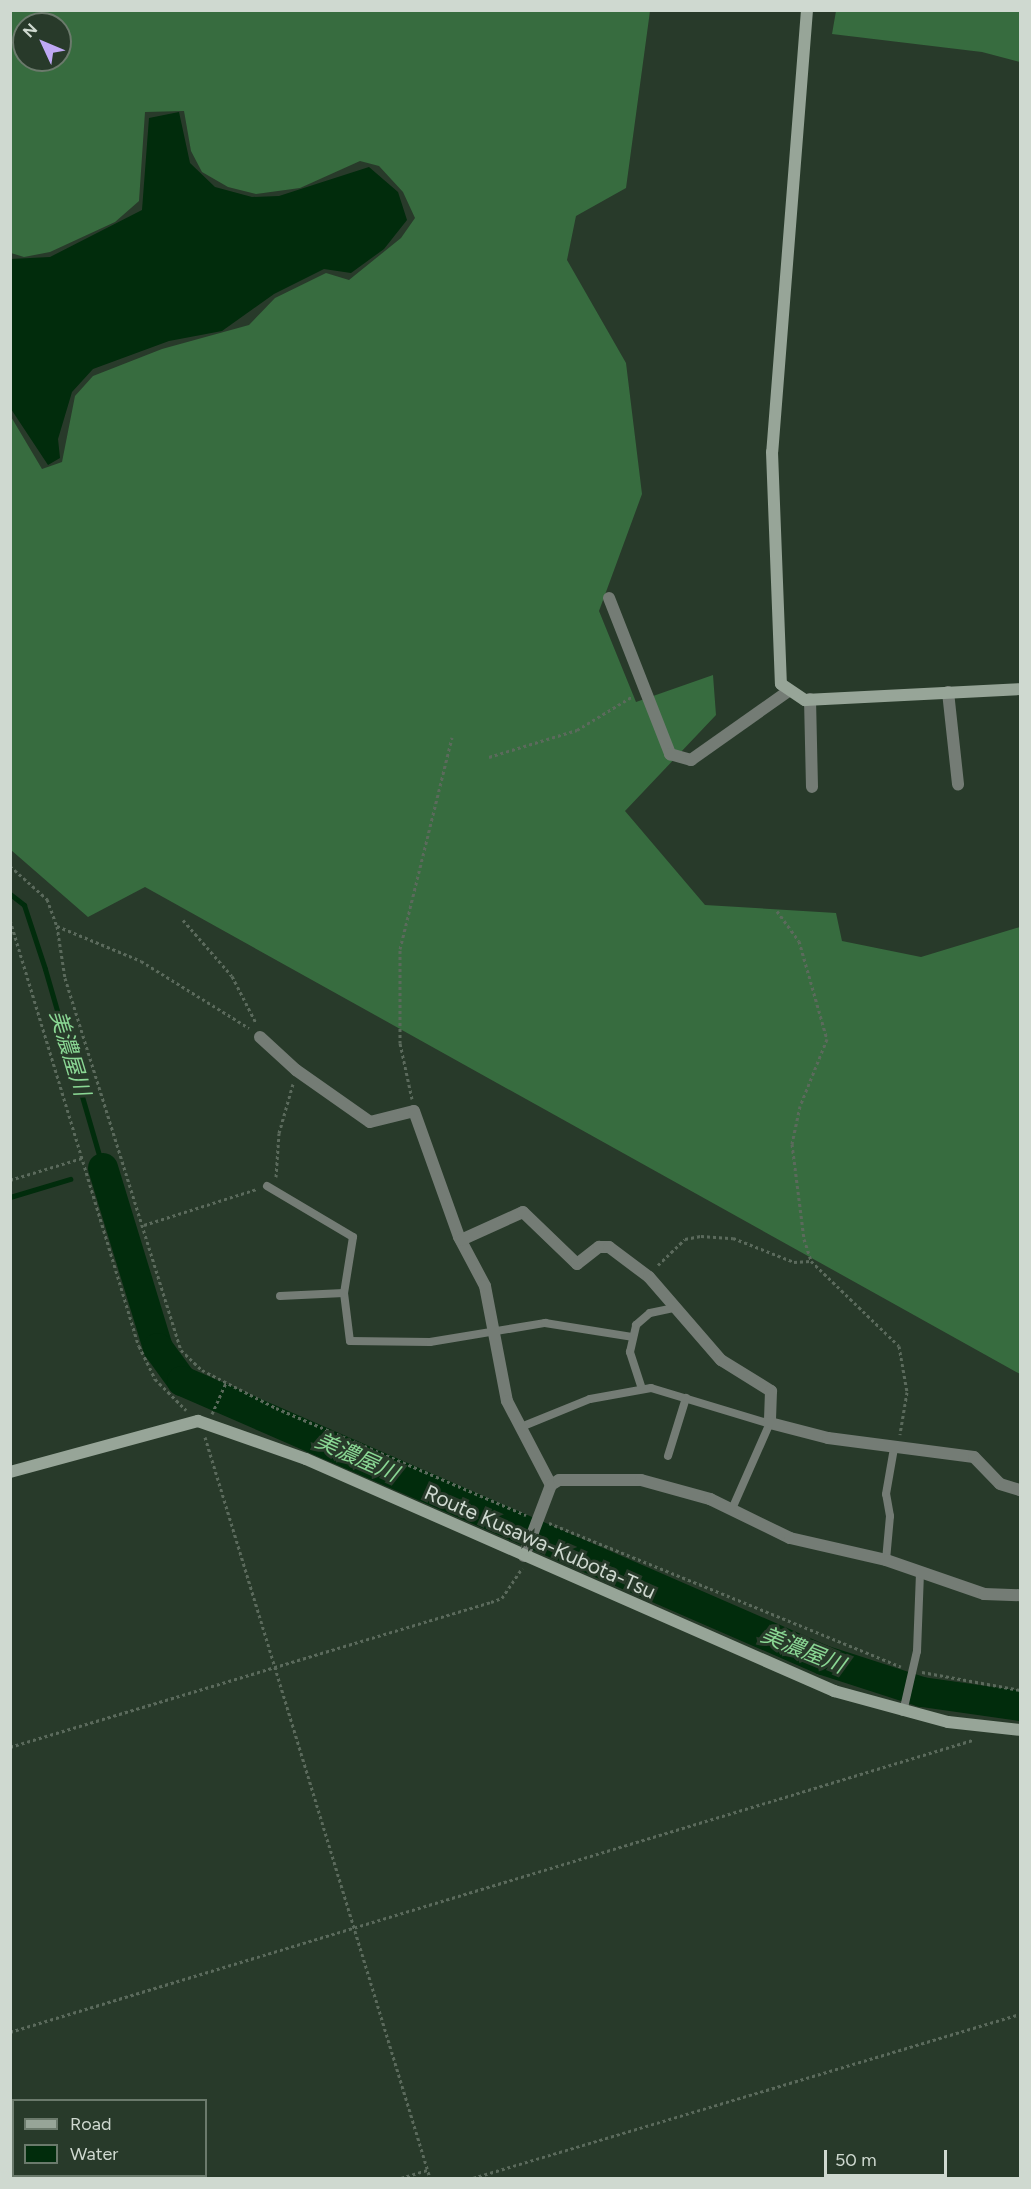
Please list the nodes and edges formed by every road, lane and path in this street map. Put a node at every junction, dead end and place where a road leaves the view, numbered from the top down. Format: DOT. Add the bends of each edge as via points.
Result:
graph roads {
  1 [pos="807,10"];
  2 [pos="609,598"];
  3 [pos="1020,689"];
  4 [pos="645,690"];
  5 [pos="787,692"];
  6 [pos="948,692"];
  7 [pos="810,699"];
  8 [pos="452,737"];
  9 [pos="489,757"];
  10 [pos="958,784"];
  11 [pos="813,787"];
  12 [pos="10,866"];
  13 [pos="777,910"];
  14 [pos="10,920"];
  15 [pos="183,920"];
  16 [pos="57,926"];
  17 [pos="260,1036"];
  18 [pos="296,1070"];
  19 [pos="414,1111"];
  20 [pos="82,1158"];
  21 [pos="10,1180"];
  22 [pos="267,1186"];
  23 [pos="144,1225"];
  24 [pos="461,1240"];
  25 [pos="811,1261"];
  26 [pos="649,1277"];
  27 [pos="344,1293"];
  28 [pos="280,1296"];
  29 [pos="674,1308"];
  30 [pos="495,1331"];
  31 [pos="632,1337"];
  32 [pos="226,1383"];
  33 [pos="642,1389"];
  34 [pos="686,1398"];
  35 [pos="204,1422"];
  36 [pos="769,1423"];
  37 [pos="520,1427"];
  38 [pos="898,1448"];
  39 [pos="668,1456"];
  40 [pos="10,1472"];
  41 [pos="551,1485"];
  42 [pos="1020,1490"];
  43 [pos="732,1509"];
  44 [pos="540,1519"];
  45 [pos="526,1557"];
  46 [pos="886,1560"];
  47 [pos="921,1572"];
  48 [pos="1020,1595"];
  49 [pos="274,1666"];
  50 [pos="913,1672"];
  51 [pos="1020,1690"];
  52 [pos="904,1707"];
  53 [pos="988,1727"];
  54 [pos="1020,1730"];
  55 [pos="10,1747"];
  56 [pos="354,1929"];
  57 [pos="1020,2014"];
  58 [pos="10,2032"];
  59 [pos="427,2170"];
  60 [pos="401,2178"];
  61 [pos="430,2178"];
  62 [pos="473,2178"];
  1 -- 5 [label="main road" via="772,452 777,670"];
  2 -- 4 [label="street"];
  3 -- 6 [label="main road"];
  4 -- 5 [label="street" via="670,754 691,760"];
  4 -- 9 [label="path" via="577,730"];
  5 -- 7 [label="main road"];
  6 -- 7 [label="main road"];
  6 -- 10 [label="street"];
  7 -- 11 [label="street"];
  8 -- 19 [label="path" via="399,959 400,1043"];
  12 -- 16 [label="path" via="47,899"];
  13 -- 25 [label="path" via="799,941 827,1039 800,1106 792,1144"];
  14 -- 20 [label="path"];
  15 -- 17 [label="path" via="232,976"];
  16 -- 17 [label="path" via="141,961"];
  16 -- 23 [label="path" via="65,978"];
  17 -- 18 [label="street"];
  18 -- 19 [label="street" via="370,1122"];
  18 -- 22 [label="path" via="279,1133 276,1176"];
  19 -- 24 [label="street"];
  20 -- 21 [label="path"];
  20 -- 35 [label="path" via="138,1346 162,1389"];
  22 -- 23 [label="path"];
  22 -- 27 [label="lane" via="353,1237 354,1255"];
  23 -- 32 [label="path" via="181,1350"];
  24 -- 26 [label="street" via="523,1212 577,1264 599,1247 609,1247"];
  24 -- 30 [label="street" via="485,1286"];
  25 -- 26 [label="path" via="794,1262 733,1238 701,1236 667,1252"];
  25 -- 38 [label="path" via="899,1346 907,1392"];
  26 -- 29 [label="street"];
  27 -- 28 [label="lane"];
  27 -- 30 [label="lane" via="350,1341 430,1342"];
  29 -- 31 [label="lane" via="643,1317"];
  29 -- 36 [label="street" via="721,1360 771,1391"];
  30 -- 31 [label="lane" via="545,1323"];
  30 -- 37 [label="street" via="507,1401"];
  31 -- 33 [label="lane" via="630,1352"];
  32 -- 35 [label="path"];
  32 -- 44 [label="path"];
  33 -- 34 [label="lane"];
  33 -- 37 [label="lane" via="590,1399"];
  34 -- 36 [label="lane"];
  34 -- 39 [label="lane"];
  35 -- 40 [label="main road"];
  35 -- 45 [label="main road, Route Kusawa-Kubota-Tsu" via="306,1459"];
  35 -- 49 [label="path"];
  36 -- 38 [label="street"];
  36 -- 43 [label="lane"];
  37 -- 41 [label="street"];
  38 -- 42 [label="street" via="974,1457 1000,1484"];
  38 -- 46 [label="lane" via="886,1494 890,1516"];
  41 -- 43 [label="street" via="559,1480 641,1480"];
  41 -- 44 [label="street"];
  43 -- 46 [label="street" via="790,1538"];
  44 -- 45 [label="street"];
  44 -- 50 [label="path" via="885,1664"];
  45 -- 49 [label="path" via="502,1598"];
  45 -- 52 [label="main road, Route Kusawa-Kubota-Tsu" via="798,1677"];
  46 -- 47 [label="street"];
  47 -- 48 [label="street" via="984,1594"];
  47 -- 50 [label="lane"];
  49 -- 55 [label="path"];
  49 -- 56 [label="path"];
  50 -- 51 [label="path"];
  50 -- 52 [label="lane"];
  52 -- 53 [label="main road, Route Kusawa-Kubota-Tsu"];
  53 -- 54 [label="main road, Route Kusawa-Kubota-Tsu"];
  53 -- 56 [label="path" via="968,1744"];
  56 -- 58 [label="path"];
  56 -- 59 [label="path"];
  57 -- 62 [label="path"];
  59 -- 60 [label="path"];
  59 -- 61 [label="path"];
}
